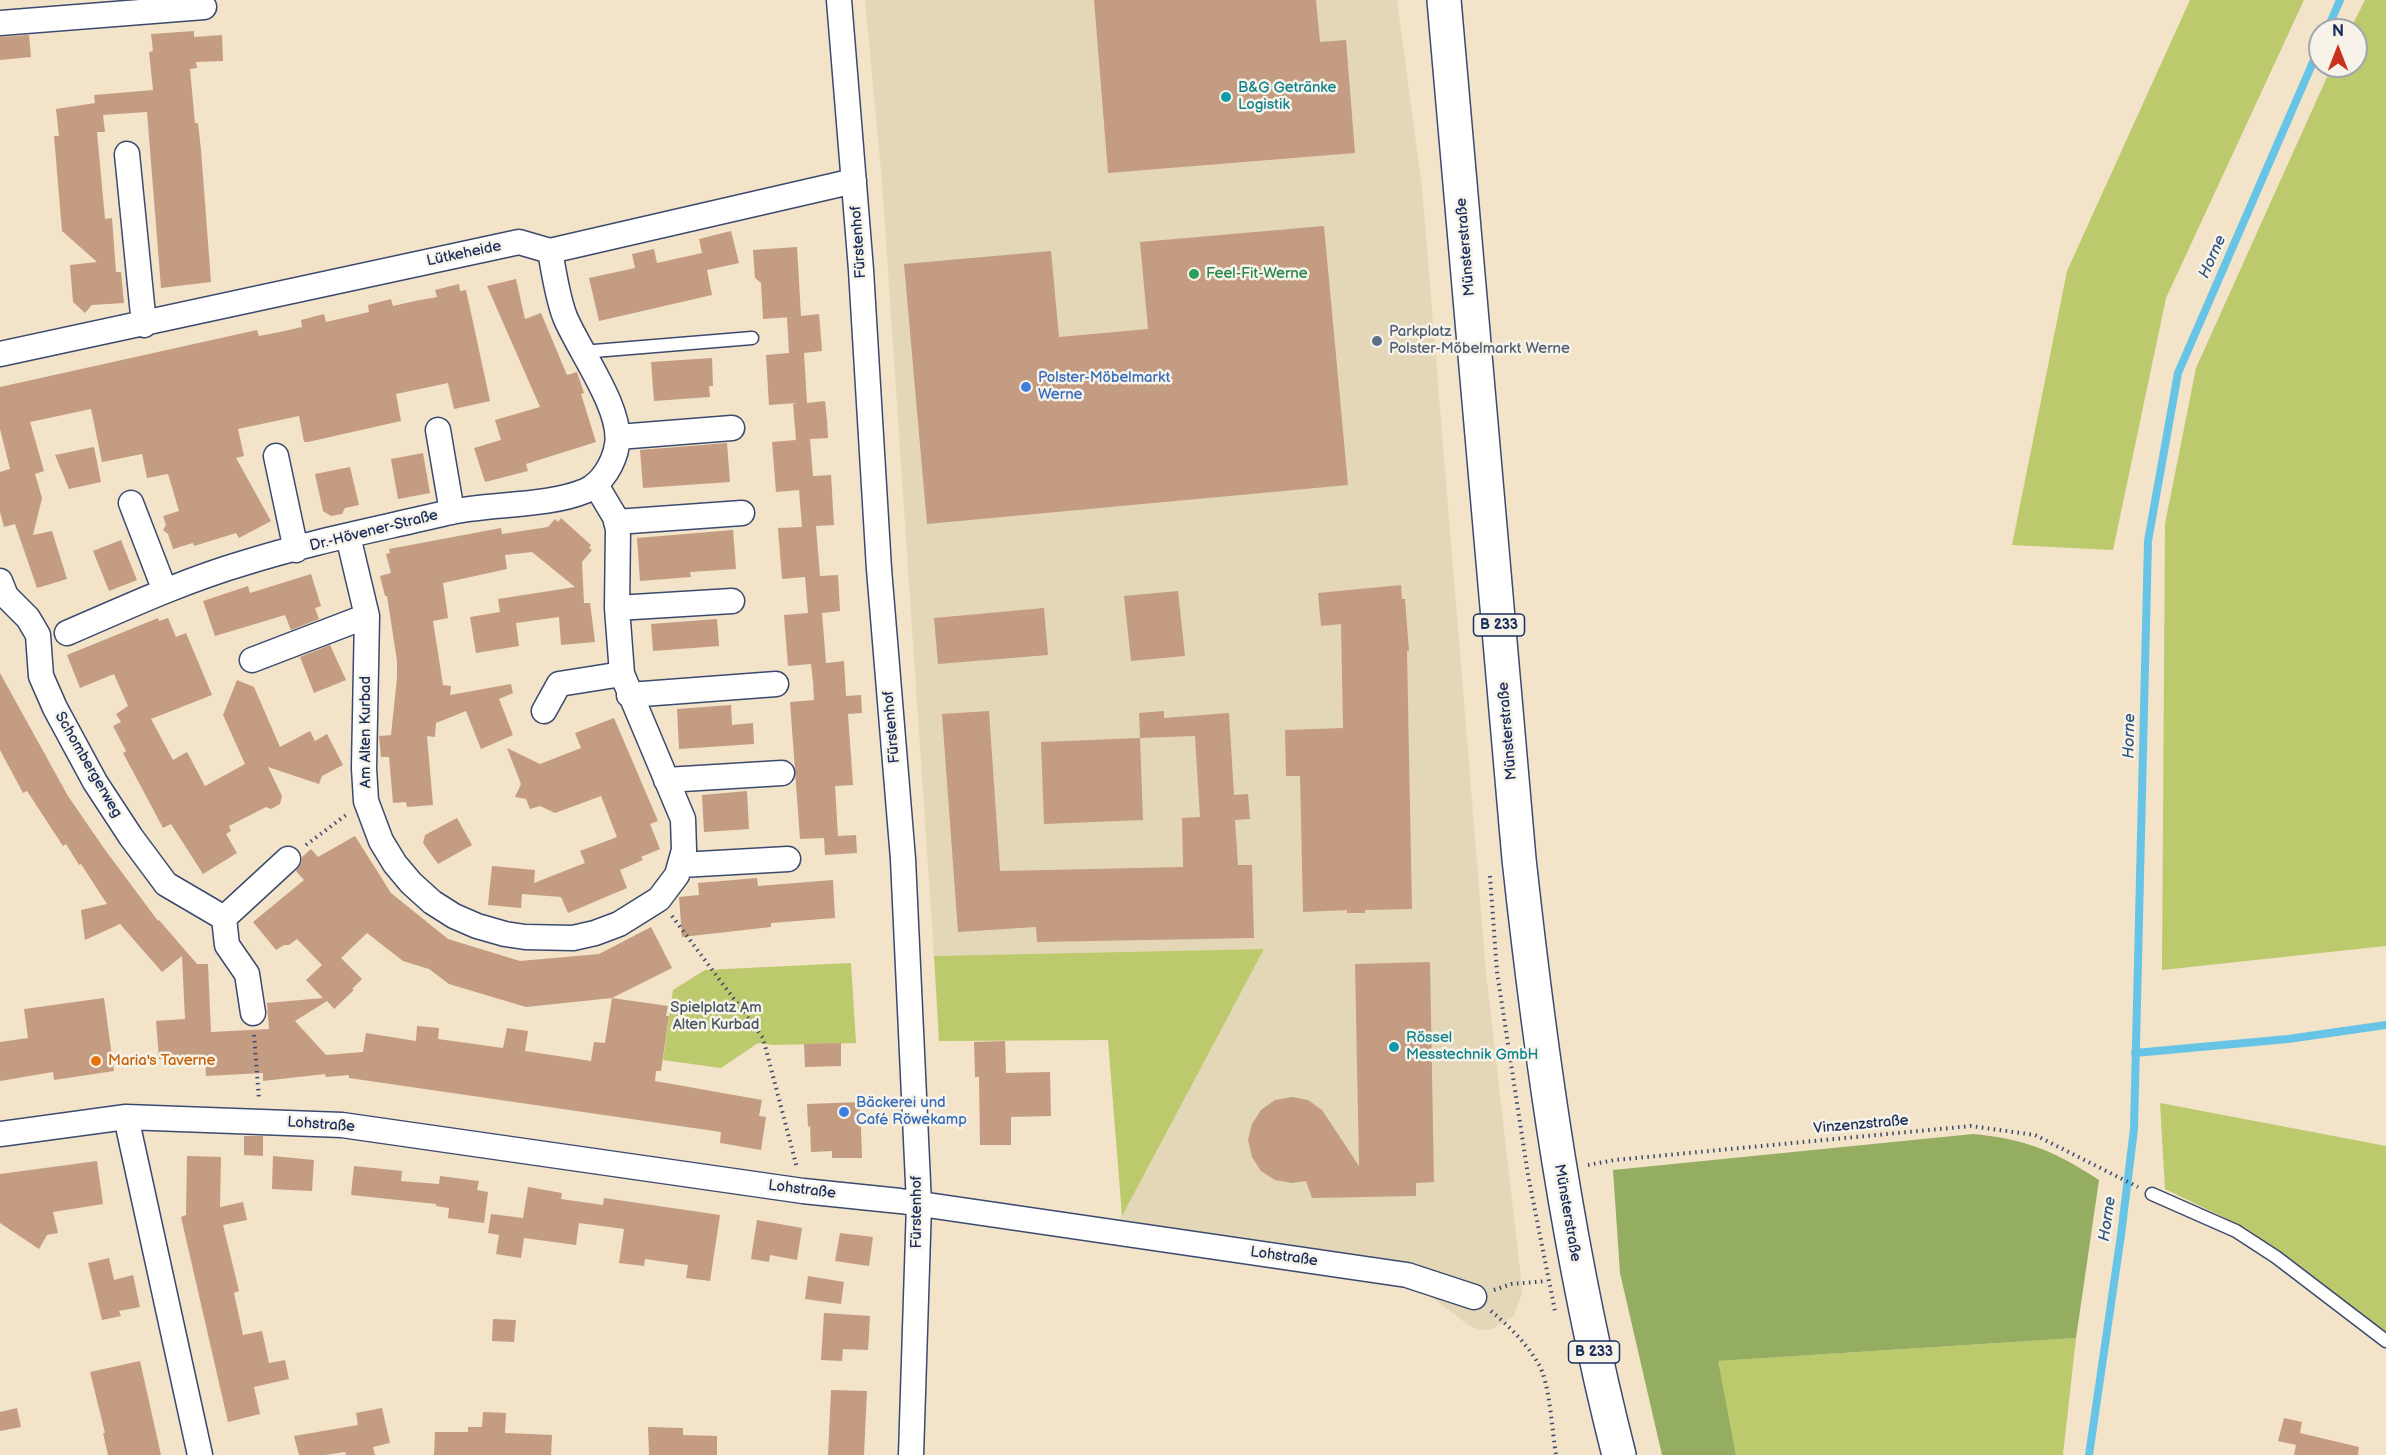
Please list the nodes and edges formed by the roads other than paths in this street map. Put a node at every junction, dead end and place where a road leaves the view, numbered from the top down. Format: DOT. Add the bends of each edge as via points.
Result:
graph roads {
  1 [pos="838,0"];
  2 [pos="1444,0"];
  3 [pos="204,7"];
  4 [pos="0,23"];
  5 [pos="127,154"];
  6 [pos="855,181"];
  7 [pos="550,250"];
  8 [pos="144,325"];
  9 [pos="752,338"];
  10 [pos="582,352"];
  11 [pos="0,354"];
  12 [pos="732,428"];
  13 [pos="438,430"];
  14 [pos="618,437"];
  15 [pos="276,456"];
  16 [pos="596,485"];
  17 [pos="131,503"];
  18 [pos="452,512"];
  19 [pos="742,513"];
  20 [pos="616,522"];
  21 [pos="348,536"];
  22 [pos="296,550"];
  23 [pos="0,581"];
  24 [pos="165,591"];
  25 [pos="732,601"];
  26 [pos="616,608"];
  27 [pos="367,616"];
  28 [pos="68,633"];
  29 [pos="252,660"];
  30 [pos="776,684"];
  31 [pos="625,685"];
  32 [pos="544,711"];
  33 [pos="782,773"];
  34 [pos="666,780"];
  35 [pos="288,859"];
  36 [pos="788,859"];
  37 [pos="681,865"];
  38 [pos="224,918"];
  39 [pos="253,1013"];
  40 [pos="126,1117"];
  41 [pos="0,1134"];
  42 [pos="2152,1194"];
  43 [pos="919,1204"];
  44 [pos="1474,1298"];
  45 [pos="2386,1341"];
  46 [pos="200,1455"];
  47 [pos="911,1455"];
  48 [pos="1619,1455"];
  1 -- 6 [label="street, Fürstenhof"];
  2 -- 48 [label="main road, Münsterstraße / B 233" via="1534,993 1578,1278"];
  3 -- 4 [label="street"];
  5 -- 8 [label="street"];
  6 -- 7 [label="street, Lütkeheide"];
  6 -- 43 [label="street, Fürstenhof" via="879,569 903,859"];
  7 -- 8 [label="street, Lütkeheide" via="519,242"];
  7 -- 10 [label="street" via="564,314"];
  8 -- 11 [label="street, Lütkeheide"];
  9 -- 10 [label="lane"];
  10 -- 14 [label="street" via="608,399"];
  12 -- 14 [label="street"];
  13 -- 18 [label="street, Dr.-Hövener-Straße"];
  14 -- 16 [label="street" via="612,459"];
  15 -- 22 [label="street, Dr.-Hövener-Straße"];
  16 -- 18 [label="street, Dr.-Hövener-Straße" via="568,497"];
  16 -- 20 [label="street, Am Alten Kurbad"];
  17 -- 24 [label="street"];
  18 -- 21 [label="street, Dr.-Hövener-Straße"];
  19 -- 20 [label="street"];
  20 -- 26 [label="street, Am Alten Kurbad"];
  21 -- 22 [label="street, Dr.-Hövener-Straße"];
  21 -- 27 [label="street, Am Alten Kurbad"];
  22 -- 24 [label="street, Dr.-Hövener-Straße" via="244,563"];
  23 -- 38 [label="street, Schombergerweg" via="6,596 28,618 38,635 41,676 94,782 166,885"];
  24 -- 28 [label="street, Dr.-Hövener-Straße"];
  25 -- 26 [label="street"];
  26 -- 31 [label="street, Am Alten Kurbad"];
  27 -- 29 [label="street"];
  27 -- 37 [label="street, Am Alten Kurbad" via="366,801 381,841 395,864 432,902 477,926 525,937 573,938 619,924 659,899"];
  30 -- 31 [label="street"];
  31 -- 32 [label="street" via="559,684"];
  31 -- 34 [label="street, Am Alten Kurbad"];
  33 -- 34 [label="street"];
  34 -- 37 [label="street, Am Alten Kurbad" via="683,819"];
  35 -- 38 [label="street"];
  36 -- 37 [label="street"];
  38 -- 39 [label="street" via="227,945 247,974"];
  40 -- 41 [label="street, Lohstraße"];
  40 -- 43 [label="street, Lohstraße" via="342,1125"];
  40 -- 46 [label="street"];
  42 -- 45 [label="lane" via="2236,1231"];
  43 -- 44 [label="street, Lohstraße" via="1407,1275"];
  43 -- 47 [label="street, Fürstenhof"];
}
